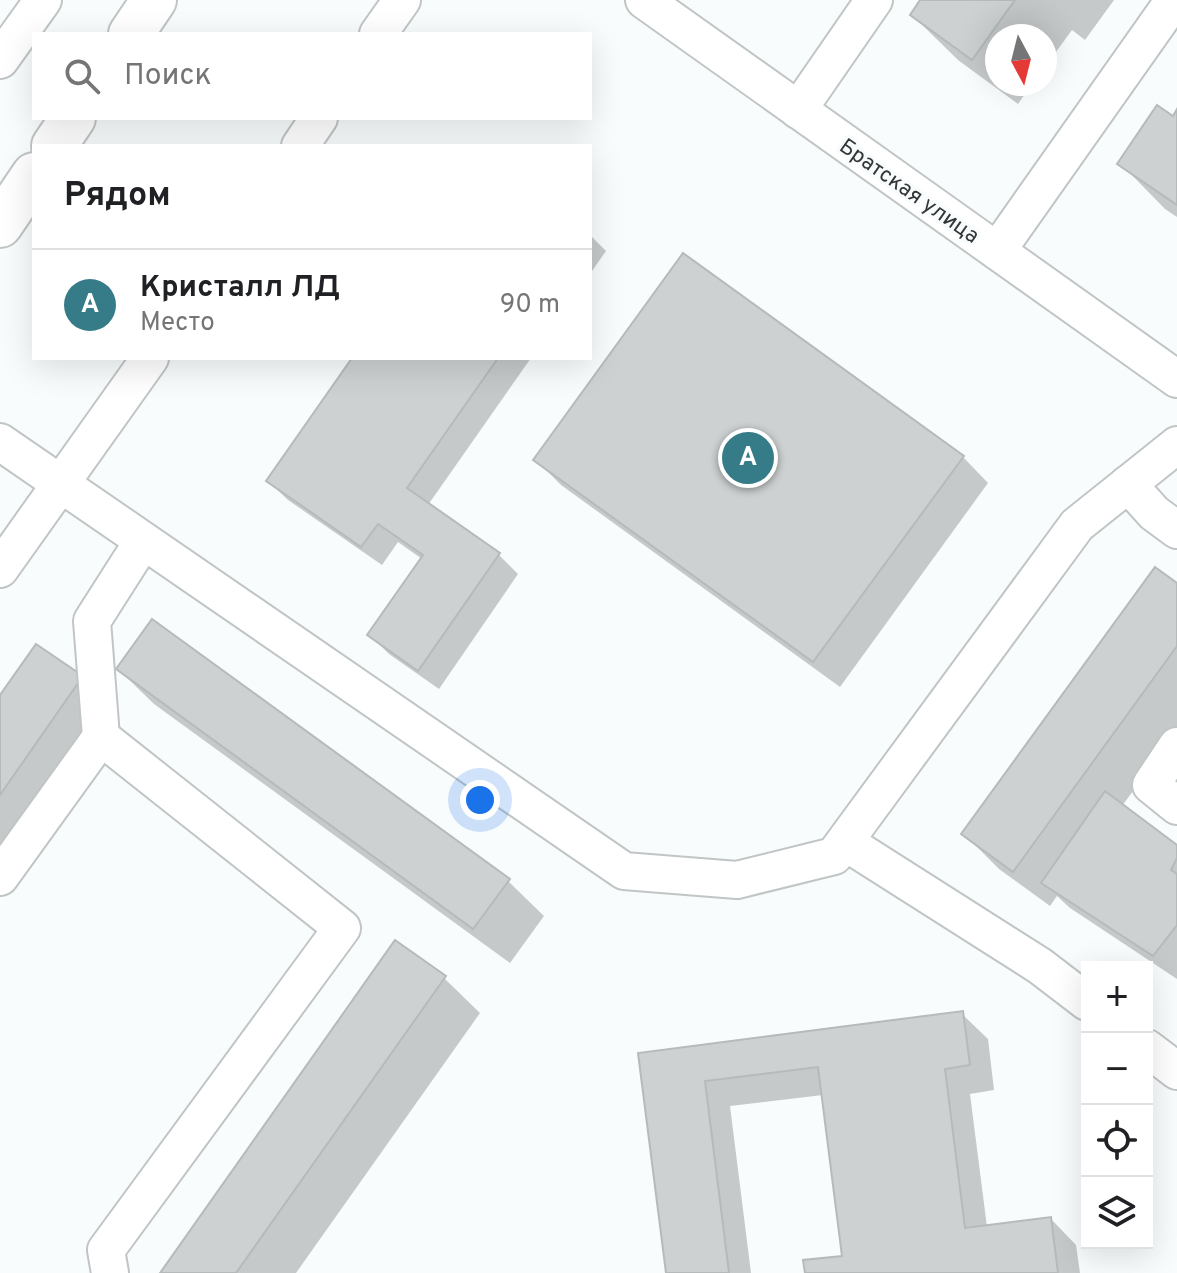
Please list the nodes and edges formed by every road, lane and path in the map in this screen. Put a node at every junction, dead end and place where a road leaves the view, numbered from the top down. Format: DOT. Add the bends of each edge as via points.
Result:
graph roads {
  1 [pos="43,0"];
  2 [pos="154,0"];
  3 [pos="402,0"];
  4 [pos="644,0"];
  5 [pos="874,0"];
  6 [pos="1174,0"];
  7 [pos="132,32"];
  8 [pos="379,32"];
  9 [pos="0,60"];
  10 [pos="798,110"];
  11 [pos="72,120"];
  12 [pos="318,120"];
  13 [pos="55,144"];
  14 [pos="301,144"];
  15 [pos="32,178"];
  16 [pos="0,225"];
  17 [pos="997,251"];
  18 [pos="149,360"];
  19 [pos="1173,367"];
  20 [pos="0,442"];
  21 [pos="1177,445"];
  22 [pos="61,484"];
  23 [pos="1128,484"];
  24 [pos="1177,530"];
  25 [pos="143,541"];
  26 [pos="0,569"];
  27 [pos="101,737"];
  28 [pos="1177,746"];
  29 [pos="1177,806"];
  30 [pos="845,842"];
  31 [pos="0,877"];
  32 [pos="1081,997"];
  33 [pos="1153,1053"];
  34 [pos="1177,1071"];
  35 [pos="110,1273"];
  1 -- 9 [label="street"];
  2 -- 7 [label="main road"];
  3 -- 8 [label="street"];
  4 -- 10 [label="street, Братская улица"];
  5 -- 10 [label="street"];
  6 -- 17 [label="street"];
  10 -- 17 [label="street, Братская улица"];
  11 -- 13 [label="main road"];
  12 -- 14 [label="street"];
  15 -- 16 [label="main road"];
  17 -- 19 [label="street, Братская улица"];
  18 -- 22 [label="street"];
  20 -- 22 [label="street"];
  21 -- 23 [label="street"];
  22 -- 25 [label="street"];
  22 -- 26 [label="street"];
  23 -- 24 [label="street"];
  23 -- 30 [label="street" via="1077,525"];
  25 -- 27 [label="street" via="92,621"];
  25 -- 30 [label="street" via="624,871 737,880 834,856"];
  27 -- 31 [label="street"];
  27 -- 35 [label="street" via="342,928 106,1250"];
  28 -- 29 [label="street" via="1151,785"];
  30 -- 32 [label="street"];
  33 -- 34 [label="street"];
}
